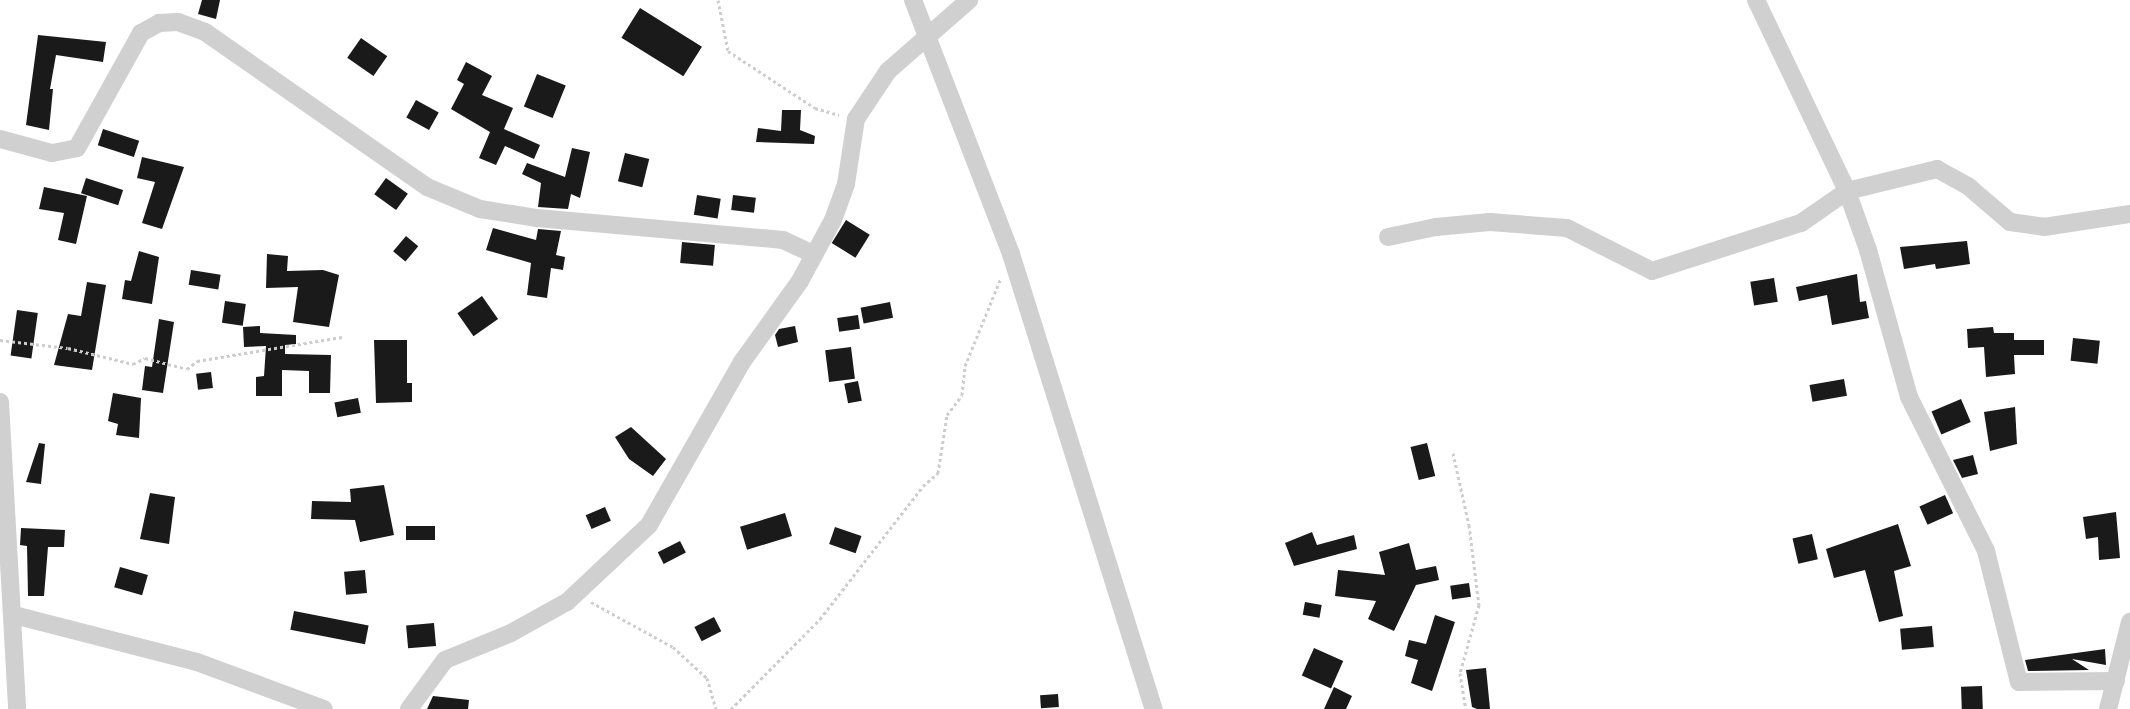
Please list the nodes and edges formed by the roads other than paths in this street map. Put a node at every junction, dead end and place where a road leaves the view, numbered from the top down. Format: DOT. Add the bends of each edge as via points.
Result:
graph roads {
  1 [pos="913,0"];
  2 [pos="969,0"];
  3 [pos="1756,0"];
  4 [pos="927,38"];
  5 [pos="0,139"];
  6 [pos="1847,191"];
  7 [pos="2130,214"];
  8 [pos="1388,237"];
  9 [pos="813,254"];
  10 [pos="0,402"];
  11 [pos="14,615"];
  12 [pos="2130,622"];
  13 [pos="2116,681"];
  14 [pos="17,709"];
  15 [pos="324,709"];
  16 [pos="409,709"];
  17 [pos="1154,709"];
  18 [pos="2108,709"];
  1 -- 4 [label="street"];
  2 -- 4 [label="street"];
  3 -- 6 [label="street"];
  4 -- 9 [label="street" via="888,71 856,119 846,184 833,220"];
  4 -- 17 [label="street" via="1011,254"];
  5 -- 9 [label="street" via="52,153 77,148 141,33 159,23 178,22 205,32 427,187 480,209 537,218 783,240"];
  6 -- 7 [label="street" via="1937,169 1969,187 2010,222 2044,226"];
  6 -- 8 [label="street" via="1801,224 1652,271 1567,228 1490,222"];
  6 -- 13 [label="street" via="1868,250 1909,397 1986,551 2019,682"];
  9 -- 16 [label="street" via="800,281 742,362 649,525 576,594 511,633 445,660"];
  10 -- 11 [label="street"];
  11 -- 14 [label="street"];
  11 -- 15 [label="street" via="197,662"];
  12 -- 13 [label="street"];
  13 -- 18 [label="street" via="2107,701"];
}
